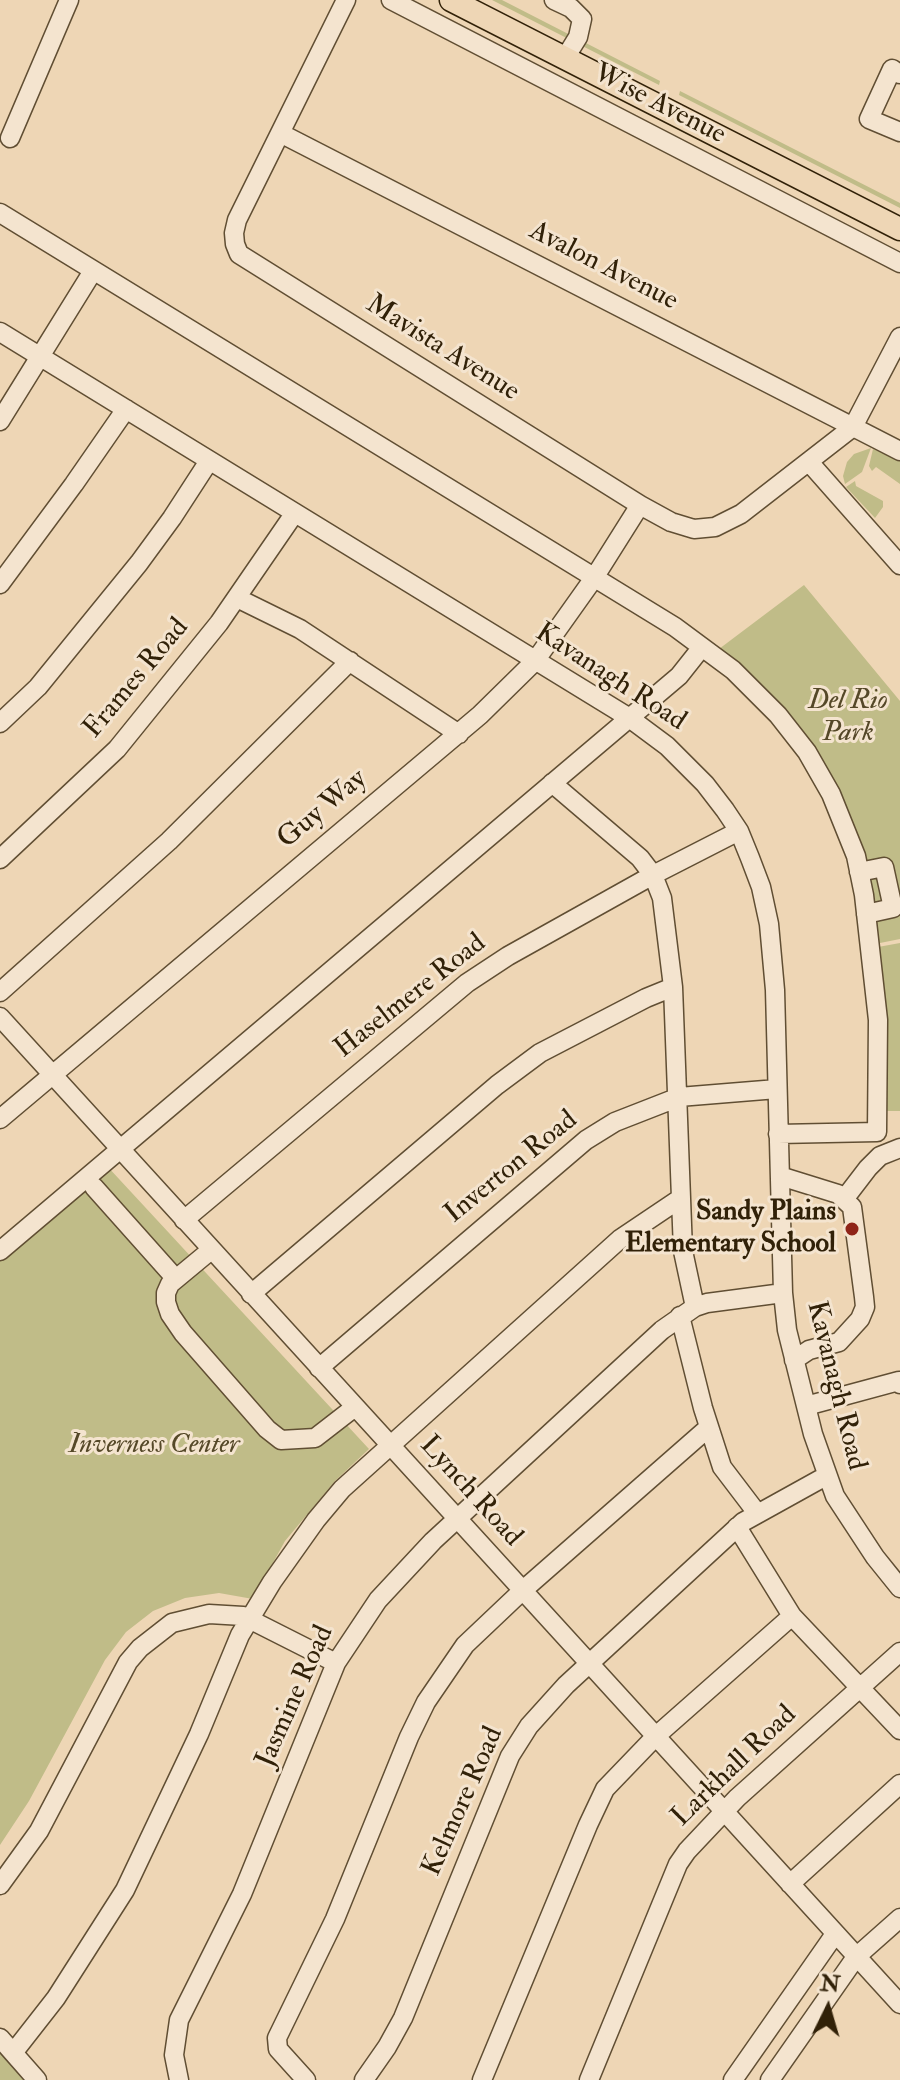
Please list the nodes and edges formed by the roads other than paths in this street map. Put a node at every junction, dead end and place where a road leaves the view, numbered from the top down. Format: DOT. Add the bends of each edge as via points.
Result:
graph roads {
  1 [pos="69,0"];
  2 [pos="346,0"];
  3 [pos="391,0"];
  4 [pos="451,0"];
  5 [pos="554,0"];
  6 [pos="565,58"];
  7 [pos="900,74"];
  8 [pos="900,132"];
  9 [pos="280,133"];
  10 [pos="10,138"];
  11 [pos="0,213"];
  12 [pos="900,229"];
  13 [pos="900,263"];
  14 [pos="93,271"];
  15 [pos="0,332"];
  16 [pos="900,337"];
  17 [pos="41,355"];
  18 [pos="126,409"];
  19 [pos="0,421"];
  20 [pos="853,427"];
  21 [pos="900,451"];
  22 [pos="209,461"];
  23 [pos="809,462"];
  24 [pos="640,505"];
  25 [pos="294,514"];
  26 [pos="900,565"];
  27 [pos="594,578"];
  28 [pos="0,584"];
  29 [pos="237,598"];
  30 [pos="702,647"];
  31 [pos="350,661"];
  32 [pos="535,661"];
  33 [pos="628,717"];
  34 [pos="0,723"];
  35 [pos="459,734"];
  36 [pos="552,783"];
  37 [pos="739,831"];
  38 [pos="0,859"];
  39 [pos="859,872"];
  40 [pos="653,875"];
  41 [pos="866,914"];
  42 [pos="673,987"];
  43 [pos="0,992"];
  44 [pos="0,1017"];
  45 [pos="52,1075"];
  46 [pos="777,1089"];
  47 [pos="679,1097"];
  48 [pos="0,1119"];
  49 [pos="778,1134"];
  50 [pos="119,1148"];
  51 [pos="900,1148"];
  52 [pos="780,1176"];
  53 [pos="94,1187"];
  54 [pos="681,1198"];
  55 [pos="845,1198"];
  56 [pos="184,1220"];
  57 [pos="211,1250"];
  58 [pos="0,1251"];
  59 [pos="176,1279"];
  60 [pos="783,1293"];
  61 [pos="251,1294"];
  62 [pos="687,1312"];
  63 [pos="794,1360"];
  64 [pos="319,1368"];
  65 [pos="900,1384"];
  66 [pos="806,1406"];
  67 [pos="355,1407"];
  68 [pos="708,1428"];
  69 [pos="389,1446"];
  70 [pos="826,1476"];
  71 [pos="757,1513"];
  72 [pos="458,1519"];
  73 [pos="737,1527"];
  74 [pos="900,1588"];
  75 [pos="522,1591"];
  76 [pos="792,1616"];
  77 [pos="249,1619"];
  78 [pos="900,1652"];
  79 [pos="336,1663"];
  80 [pos="590,1663"];
  81 [pos="861,1688"];
  82 [pos="900,1730"];
  83 [pos="656,1736"];
  84 [pos="900,1784"];
  85 [pos="724,1811"];
  86 [pos="790,1884"];
  87 [pos="0,1885"];
  88 [pos="900,1918"];
  89 [pos="835,1934"];
  90 [pos="856,1957"];
  91 [pos="900,2004"];
  92 [pos="0,2038"];
  93 [pos="13,2053"];
  94 [pos="37,2080"];
  95 [pos="179,2080"];
  96 [pos="306,2080"];
  97 [pos="364,2080"];
  98 [pos="482,2080"];
  99 [pos="589,2080"];
  100 [pos="733,2080"];
  101 [pos="770,2080"];
  1 -- 10 [label="street"];
  2 -- 9 [label="street, Mavista Avenue"];
  3 -- 13 [label="street, Wise Avenue"];
  4 -- 6 [label="main road, Wise Avenue"];
  5 -- 6 [label="street" via="582,19"];
  6 -- 12 [label="main road, Wise Avenue"];
  7 -- 8 [label="street" via="892,69 869,119"];
  9 -- 20 [label="street, Avalon Avenue"];
  9 -- 24 [label="street, Mavista Avenue" via="237,220 239,254"];
  11 -- 14 [label="street"];
  14 -- 17 [label="street"];
  14 -- 27 [label="street"];
  15 -- 17 [label="street, Kavanagh Road"];
  16 -- 20 [label="street"];
  17 -- 18 [label="street, Kavanagh Road"];
  17 -- 19 [label="street"];
  18 -- 22 [label="street, Kavanagh Road"];
  18 -- 28 [label="street"];
  20 -- 21 [label="street, Avalon Avenue"];
  20 -- 23 [label="street, Mavista Avenue"];
  22 -- 25 [label="street, Kavanagh Road"];
  22 -- 34 [label="street" via="99,613 38,687"];
  23 -- 24 [label="street, Mavista Avenue" via="741,514 715,527 682,526"];
  23 -- 26 [label="street"];
  24 -- 27 [label="street, Guy Way"];
  25 -- 29 [label="street, Frames Road"];
  25 -- 32 [label="street, Kavanagh Road"];
  27 -- 30 [label="street"];
  27 -- 32 [label="street, Guy Way"];
  29 -- 31 [label="street"];
  29 -- 38 [label="street, Frames Road" via="117,749"];
  30 -- 33 [label="street" via="679,676"];
  30 -- 39 [label="street" via="778,715 807,752 831,794"];
  31 -- 35 [label="street"];
  31 -- 43 [label="street" via="169,841"];
  32 -- 33 [label="street, Kavanagh Road"];
  32 -- 35 [label="street, Guy Way"];
  33 -- 36 [label="street"];
  33 -- 37 [label="street, Kavanagh Road" via="697,775"];
  35 -- 45 [label="street, Guy Way"];
  36 -- 40 [label="street"];
  36 -- 50 [label="street"];
  37 -- 40 [label="street, Haselmere Road"];
  37 -- 46 [label="street, Kavanagh Road" via="769,924"];
  39 -- 41 [label="street"];
  39 -- 41 [label="street" via="884,867 893,908"];
  40 -- 42 [label="street" via="662,898"];
  40 -- 56 [label="street, Haselmere Road" via="467,983"];
  41 -- 49 [label="street" via="878,1020 877,1132"];
  42 -- 47 [label="street"];
  42 -- 61 [label="street" via="529,1061"];
  44 -- 45 [label="street, Lynch Road"];
  45 -- 48 [label="street, Guy Way"];
  45 -- 50 [label="street, Lynch Road"];
  46 -- 47 [label="street, Inverton Road"];
  46 -- 49 [label="street, Kavanagh Road"];
  47 -- 54 [label="street"];
  47 -- 64 [label="street, Inverton Road" via="615,1122 586,1140"];
  49 -- 52 [label="street, Kavanagh Road"];
  50 -- 56 [label="street, Lynch Road"];
  50 -- 58 [label="street"];
  51 -- 55 [label="street" via="880,1156"];
  52 -- 55 [label="street"];
  52 -- 60 [label="street, Kavanagh Road"];
  53 -- 59 [label="street"];
  54 -- 62 [label="street"];
  54 -- 69 [label="street" via="620,1239"];
  55 -- 63 [label="street" via="855,1215 865,1307 839,1342"];
  56 -- 57 [label="street, Lynch Road"];
  57 -- 59 [label="street"];
  57 -- 61 [label="street, Lynch Road"];
  59 -- 67 [label="street" via="166,1293 170,1314 281,1440 315,1438"];
  60 -- 62 [label="street, Jasmine Road" via="725,1299"];
  60 -- 63 [label="street, Kavanagh Road"];
  61 -- 64 [label="street, Lynch Road"];
  62 -- 68 [label="street"];
  62 -- 72 [label="street, Jasmine Road"];
  63 -- 66 [label="street, Kavanagh Road"];
  64 -- 67 [label="street, Lynch Road"];
  65 -- 66 [label="street"];
  66 -- 70 [label="street, Kavanagh Road"];
  67 -- 69 [label="street, Lynch Road"];
  68 -- 71 [label="street" via="722,1467"];
  68 -- 75 [label="street"];
  69 -- 72 [label="street, Lynch Road"];
  69 -- 77 [label="street" via="316,1520"];
  70 -- 71 [label="street, Kelmore Road"];
  70 -- 74 [label="street, Kavanagh Road" via="851,1523"];
  71 -- 73 [label="street, Kelmore Road"];
  72 -- 75 [label="street, Lynch Road"];
  72 -- 79 [label="street, Jasmine Road" via="388,1588"];
  73 -- 76 [label="street"];
  73 -- 80 [label="street, Kelmore Road"];
  75 -- 80 [label="street, Lynch Road"];
  75 -- 96 [label="street" via="465,1645 426,1702 335,1919 282,2024 278,2049"];
  76 -- 81 [label="street"];
  76 -- 83 [label="street"];
  77 -- 79 [label="street"];
  77 -- 87 [label="street" via="224,1615 172,1623 140,1648 39,1831"];
  77 -- 93 [label="street" via="132,1879 56,1998"];
  78 -- 81 [label="street, Larkhall Road"];
  79 -- 95 [label="street, Jasmine Road" via="242,1894 179,2020 174,2055"];
  80 -- 83 [label="street, Lynch Road"];
  80 -- 97 [label="street, Kelmore Road" via="529,1726 510,1756 403,2018"];
  81 -- 82 [label="street"];
  81 -- 85 [label="street, Larkhall Road"];
  83 -- 85 [label="street, Lynch Road"];
  83 -- 98 [label="street" via="614,1777 601,1798"];
  84 -- 86 [label="street"];
  85 -- 86 [label="street, Lynch Road"];
  85 -- 99 [label="street, Larkhall Road" via="678,1864"];
  86 -- 89 [label="street, Lynch Road"];
  88 -- 90 [label="street"];
  89 -- 90 [label="street, Lynch Road"];
  89 -- 100 [label="street"];
  90 -- 91 [label="street, Lynch Road"];
  90 -- 101 [label="street"];
  92 -- 93 [label="street"];
  93 -- 94 [label="street"];
}
